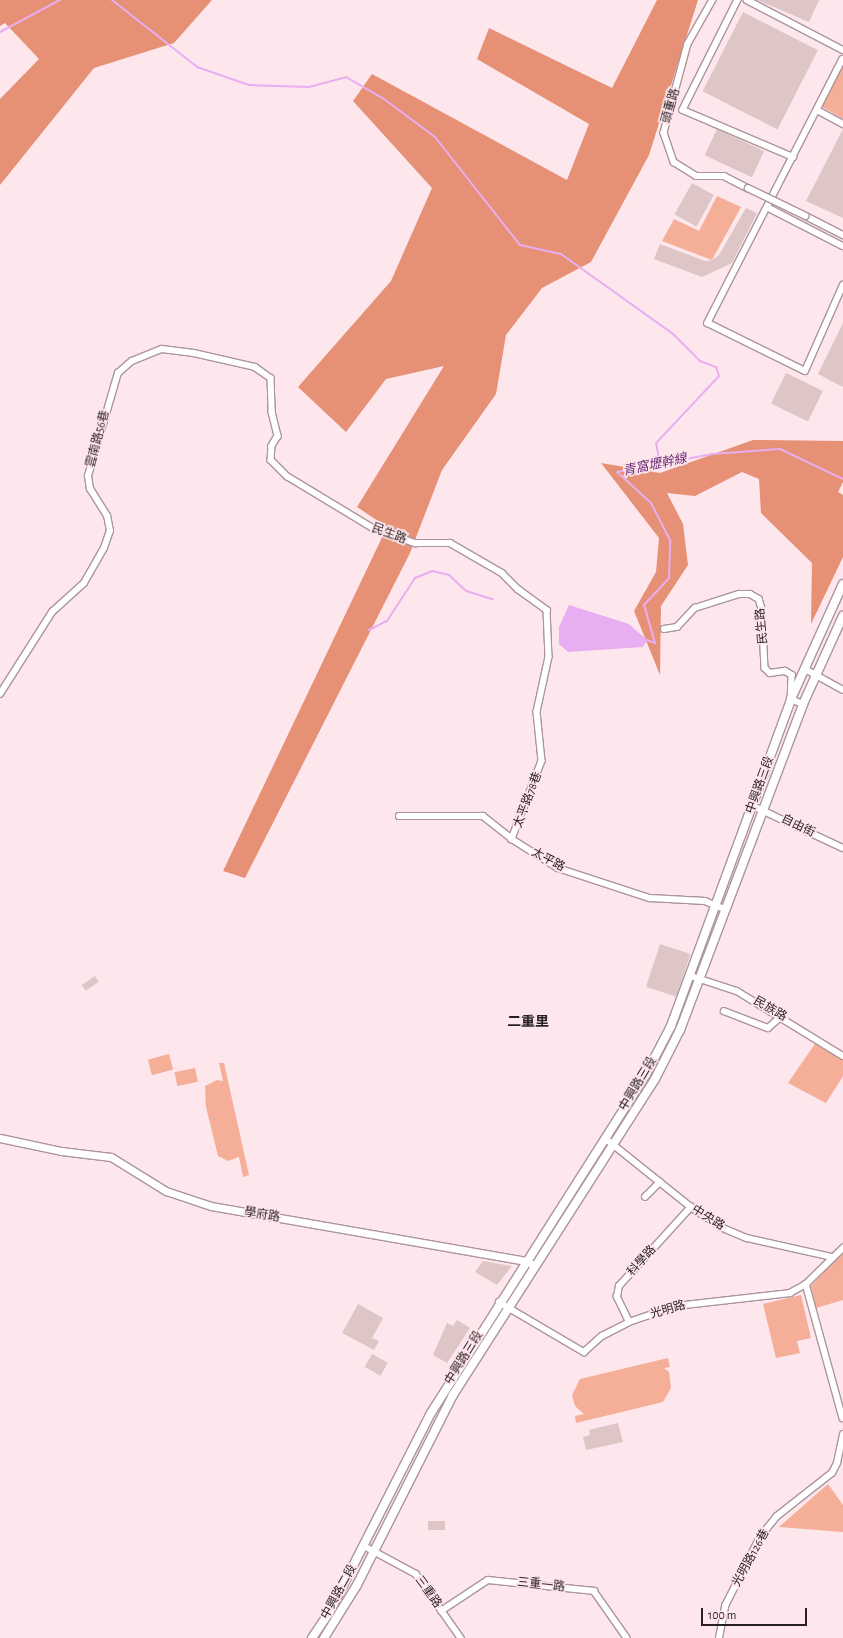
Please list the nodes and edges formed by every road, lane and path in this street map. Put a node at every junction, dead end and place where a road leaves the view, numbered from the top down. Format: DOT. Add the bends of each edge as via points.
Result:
graph roads {
  1 [pos="713,0"];
  2 [pos="738,0"];
  3 [pos="747,0"];
  4 [pos="843,50"];
  5 [pos="843,59"];
  6 [pos="817,110"];
  7 [pos="843,124"];
  8 [pos="793,156"];
  9 [pos="767,207"];
  10 [pos="843,235"];
  11 [pos="843,246"];
  12 [pos="843,285"];
  13 [pos="276,467"];
  14 [pos="842,587"];
  15 [pos="547,610"];
  16 [pos="843,616"];
  17 [pos="664,629"];
  18 [pos="805,669"];
  19 [pos="815,674"];
  20 [pos="843,690"];
  21 [pos="0,694"];
  22 [pos="791,699"];
  23 [pos="803,704"];
  24 [pos="753,806"];
  25 [pos="762,810"];
  26 [pos="399,816"];
  27 [pos="512,839"];
  28 [pos="843,848"];
  29 [pos="716,905"];
  30 [pos="725,909"];
  31 [pos="691,976"];
  32 [pos="701,979"];
  33 [pos="724,1011"];
  34 [pos="782,1016"];
  35 [pos="843,1056"];
  36 [pos="0,1138"];
  37 [pos="605,1138"];
  38 [pos="614,1144"];
  39 [pos="660,1182"];
  40 [pos="645,1197"];
  41 [pos="691,1207"];
  42 [pos="843,1248"];
  43 [pos="832,1257"];
  44 [pos="526,1261"];
  45 [pos="535,1266"];
  46 [pos="806,1284"];
  47 [pos="499,1302"];
  48 [pos="508,1308"];
  49 [pos="628,1322"];
  50 [pos="843,1418"];
  51 [pos="843,1435"];
  52 [pos="364,1546"];
  53 [pos="374,1550"];
  54 [pos="441,1611"];
  55 [pos="312,1638"];
  56 [pos="324,1638"];
  57 [pos="462,1638"];
  58 [pos="626,1638"];
  59 [pos="720,1638"];
  1 -- 10 [label="street, 頭重路, bridge" via="688,44 664,133 674,162 696,176 724,176"];
  2 -- 8 [label="street" via="683,110"];
  3 -- 4 [label="street"];
  5 -- 6 [label="street"];
  6 -- 7 [label="street"];
  6 -- 8 [label="street"];
  8 -- 9 [label="street"];
  9 -- 11 [label="street"];
  9 -- 12 [label="street" via="708,323 805,371"];
  13 -- 15 [label="street, 民生路" via="298,485 373,528 415,543 450,543 502,573"];
  13 -- 21 [label="street, 雲南路56巷" via="270,453 278,436 272,412 271,378 255,367 194,353 162,349 147,353 118,373 88,476 90,489 107,516 110,531 104,548 84,582 52,612"];
  14 -- 18 [label="main road, 中興路三段"];
  15 -- 27 [label="street, 太平路78巷" via="549,657 537,712 542,761"];
  16 -- 19 [label="main road, 中興路三段"];
  17 -- 22 [label="street, 民生路" via="677,627 695,608 739,594 750,594 759,599 762,609 765,668 770,673 785,671 792,675"];
  18 -- 19 [label="street"];
  18 -- 22 [label="main road, 中興路三段"];
  19 -- 20 [label="street"];
  19 -- 23 [label="main road, 中興路三段"];
  22 -- 23 [label="street"];
  22 -- 24 [label="main road, 中興路三段"];
  23 -- 25 [label="main road, 中興路三段"];
  24 -- 25 [label="street, 自由街"];
  24 -- 29 [label="main road, 中興路三段"];
  25 -- 28 [label="street, 自由街"];
  25 -- 30 [label="main road, 中興路三段"];
  26 -- 27 [label="street, 太平路" via="482,816"];
  27 -- 29 [label="street, 太平路" via="558,868 650,898 662,901 690,900"];
  29 -- 30 [label="street, 太平路"];
  29 -- 31 [label="main road, 中興路三段"];
  30 -- 32 [label="main road, 中興路三段"];
  31 -- 32 [label="street, 民族路"];
  31 -- 37 [label="main road, 中興路三段" via="671,1026 646,1074"];
  32 -- 34 [label="street, 民族路" via="737,990"];
  32 -- 38 [label="main road, 中興路三段" via="680,1030 658,1072"];
  33 -- 34 [label="street" via="768,1028"];
  34 -- 35 [label="street, 民族路"];
  36 -- 44 [label="street, 學府路" via="61,1151 111,1157 166,1190 211,1206"];
  37 -- 38 [label="street, 中央路"];
  37 -- 44 [label="main road, 中興路三段"];
  38 -- 39 [label="street, 中央路"];
  38 -- 45 [label="main road, 中興路三段"];
  39 -- 40 [label="street"];
  39 -- 41 [label="street, 中央路"];
  41 -- 43 [label="street, 中央路" via="723,1228 746,1238"];
  41 -- 49 [label="street, 科學路" via="619,1286 617,1297"];
  42 -- 43 [label="street, 光明路"];
  43 -- 46 [label="street, 光明路"];
  44 -- 45 [label="street, 學府路"];
  44 -- 47 [label="main road, 中興路三段"];
  45 -- 48 [label="main road, 中興路三段"];
  46 -- 49 [label="street, 光明路" via="790,1293 769,1298 676,1306"];
  46 -- 50 [label="street"];
  47 -- 48 [label="street, 光明路"];
  47 -- 52 [label="main road, 中興路三段" via="431,1413"];
  48 -- 49 [label="street, 光明路" via="584,1352 602,1336"];
  48 -- 53 [label="main road, 中興路三段" via="449,1401"];
  51 -- 59 [label="street, 光明路126巷" via="837,1463 832,1473 776,1517 760,1537 725,1606"];
  52 -- 53 [label="street, 三重路"];
  52 -- 55 [label="main road, 中興路二段"];
  53 -- 54 [label="street, 三重路" via="416,1574"];
  53 -- 56 [label="main road, 中興路二段"];
  54 -- 57 [label="street, 三重路"];
  54 -- 58 [label="street, 三重一路" via="488,1580 594,1591"];
}
